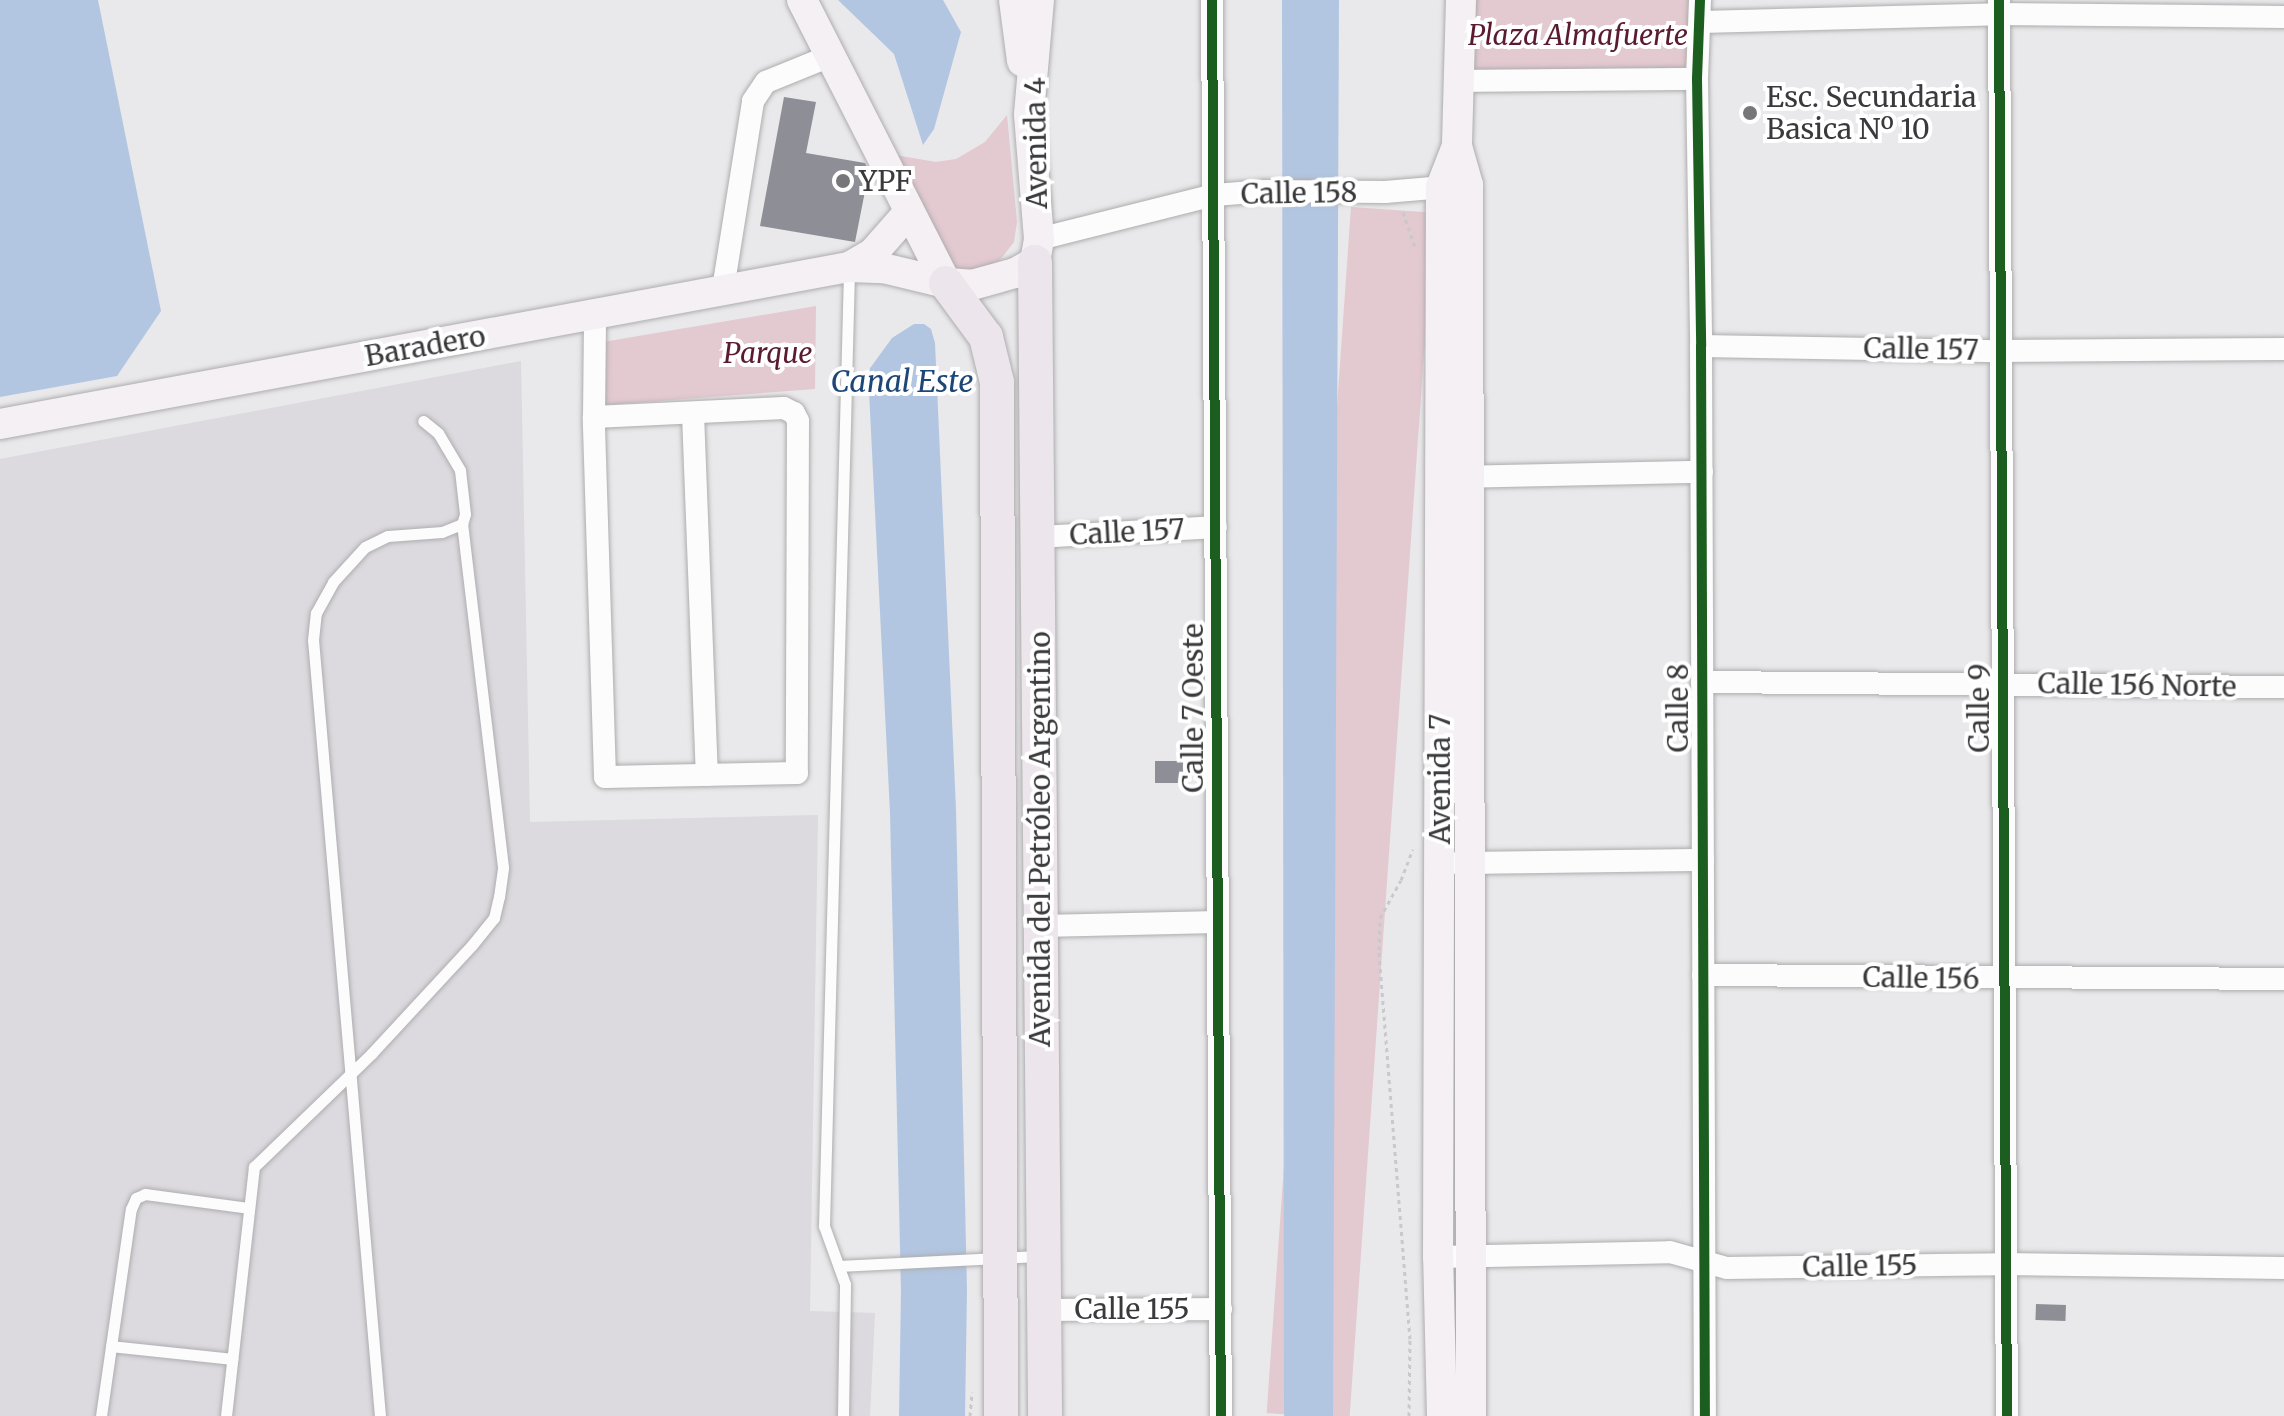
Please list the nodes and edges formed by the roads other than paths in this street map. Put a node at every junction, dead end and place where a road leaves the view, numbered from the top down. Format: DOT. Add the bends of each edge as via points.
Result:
graph roads {
  1 [pos="1014,0"];
  2 [pos="1039,0"];
  3 [pos="1212,0"];
  4 [pos="1461,0"];
  5 [pos="1999,7"];
  6 [pos="1701,11"];
  7 [pos="808,13"];
  8 [pos="2284,17"];
  9 [pos="830,56"];
  10 [pos="1697,79"];
  11 [pos="1461,81"];
  12 [pos="1029,114"];
  13 [pos="1454,186"];
  14 [pos="1214,195"];
  15 [pos="909,212"];
  16 [pos="1037,250"];
  17 [pos="849,267"];
  18 [pos="946,283"];
  19 [pos="723,289"];
  20 [pos="595,315"];
  21 [pos="1701,346"];
  22 [pos="2284,349"];
  23 [pos="1999,351"];
  24 [pos="693,414"];
  25 [pos="594,417"];
  26 [pos="423,421"];
  27 [pos="0,424"];
  28 [pos="1702,472"];
  29 [pos="1455,477"];
  30 [pos="462,524"];
  31 [pos="1216,527"];
  32 [pos="1038,537"];
  33 [pos="1702,682"];
  34 [pos="2003,683"];
  35 [pos="2284,687"];
  36 [pos="707,775"];
  37 [pos="1703,860"];
  38 [pos="1454,863"];
  39 [pos="1218,922"];
  40 [pos="1041,926"];
  41 [pos="1703,975"];
  42 [pos="2002,978"];
  43 [pos="2284,979"];
  44 [pos="348,1076"];
  45 [pos="248,1208"];
  46 [pos="1469,1254"];
  47 [pos="1043,1256"];
  48 [pos="1438,1257"];
  49 [pos="1704,1259"];
  50 [pos="989,1260"];
  51 [pos="2004,1264"];
  52 [pos="839,1266"];
  53 [pos="2284,1268"];
  54 [pos="1221,1309"];
  55 [pos="1044,1310"];
  56 [pos="111,1346"];
  57 [pos="232,1359"];
  58 [pos="101,1416"];
  59 [pos="226,1416"];
  60 [pos="380,1416"];
  61 [pos="843,1416"];
  62 [pos="1001,1416"];
  63 [pos="1045,1416"];
  64 [pos="1221,1416"];
  65 [pos="1442,1416"];
  66 [pos="1471,1416"];
  67 [pos="1705,1416"];
  68 [pos="2007,1416"];
  1 -- 12 [label="main road"];
  2 -- 12 [label="main road, Avenida 4"];
  3 -- 14 [label="street, Calle 7 Oeste"];
  4 -- 11 [label="main road, Avenida 7"];
  5 -- 6 [label="street"];
  5 -- 8 [label="street"];
  5 -- 23 [label="street, Calle 9"];
  6 -- 10 [label="street, Calle 8"];
  7 -- 9 [label="main road"];
  9 -- 15 [label="main road"];
  9 -- 19 [label="street" via="766,82 753,101"];
  10 -- 11 [label="street"];
  10 -- 21 [label="street, Calle 8"];
  11 -- 13 [label="main road, Avenida 7"];
  12 -- 16 [label="main road, Avenida 4"];
  13 -- 14 [label="street, Calle 158"];
  13 -- 29 [label="main road, Avenida 7"];
  14 -- 16 [label="street, Calle 158"];
  14 -- 31 [label="street, Calle 7 Oeste"];
  15 -- 17 [label="main road, Baradero" via="873,253"];
  15 -- 18 [label="main road"];
  16 -- 18 [label="main road, Baradero" via="992,281"];
  16 -- 32 [label="main road, Avenida del Petróleo Argentino"];
  17 -- 18 [label="main road, Baradero" via="904,271"];
  17 -- 19 [label="main road, Baradero"];
  17 -- 52 [label="lane" via="824,1226"];
  18 -- 50 [label="main road, Avenida del Petróleo Argentino" via="986,337 997,382"];
  19 -- 20 [label="main road, Baradero"];
  20 -- 25 [label="street"];
  20 -- 27 [label="main road, Baradero"];
  21 -- 23 [label="street, Calle 157"];
  21 -- 28 [label="street, Calle 8"];
  22 -- 23 [label="street, Calle 157"];
  23 -- 34 [label="street, Calle 9"];
  24 -- 25 [label="street"];
  24 -- 36 [label="street"];
  24 -- 36 [label="street" via="784,408 798,421 797,773"];
  25 -- 36 [label="street" via="605,777"];
  26 -- 30 [label="lane" via="438,433 460,470"];
  28 -- 29 [label="street"];
  28 -- 33 [label="street, Calle 8"];
  29 -- 38 [label="main road, Avenida 7"];
  30 -- 44 [label="lane" via="503,867 499,897 494,918 472,945"];
  30 -- 44 [label="lane" via="442,532 388,536 365,547 333,582 316,613 313,640"];
  31 -- 32 [label="street, Calle 157"];
  31 -- 39 [label="street, Calle 7 Oeste"];
  32 -- 40 [label="main road, Avenida del Petróleo Argentino"];
  33 -- 34 [label="street, Calle 156 Norte"];
  33 -- 37 [label="street, Calle 8"];
  34 -- 35 [label="street, Calle 156 Norte"];
  34 -- 42 [label="street, Calle 9"];
  37 -- 38 [label="street"];
  37 -- 41 [label="street, Calle 8"];
  38 -- 46 [label="main road, Avenida 7"];
  38 -- 48 [label="main road, Avenida 7"];
  39 -- 40 [label="street"];
  39 -- 54 [label="street, Calle 7 Oeste"];
  40 -- 47 [label="main road, Avenida del Petróleo Argentino"];
  41 -- 42 [label="street, Calle 156"];
  41 -- 49 [label="street, Calle 8"];
  42 -- 43 [label="street, Calle 156"];
  42 -- 51 [label="street, Calle 9"];
  44 -- 45 [label="lane" via="254,1167"];
  44 -- 60 [label="lane"];
  45 -- 56 [label="lane" via="145,1194 136,1198"];
  45 -- 57 [label="lane"];
  46 -- 48 [label="street, Calle 155"];
  46 -- 49 [label="street, Calle 155" via="1670,1252"];
  46 -- 66 [label="main road, Avenida 7"];
  47 -- 50 [label="lane"];
  47 -- 55 [label="main road, Avenida del Petróleo Argentino"];
  48 -- 65 [label="main road, Avenida 7"];
  49 -- 51 [label="street, Calle 155" via="1727,1268"];
  49 -- 67 [label="street, Calle 8"];
  50 -- 52 [label="lane"];
  50 -- 62 [label="main road, Avenida del Petróleo Argentino"];
  51 -- 53 [label="street, Calle 155"];
  51 -- 68 [label="street, Calle 9"];
  52 -- 61 [label="lane" via="845,1284"];
  54 -- 55 [label="street, Calle 155"];
  54 -- 64 [label="street, Calle 7 Oeste"];
  55 -- 63 [label="main road, Avenida del Petróleo Argentino"];
  56 -- 57 [label="lane"];
  56 -- 58 [label="lane"];
  57 -- 59 [label="lane"];
}
